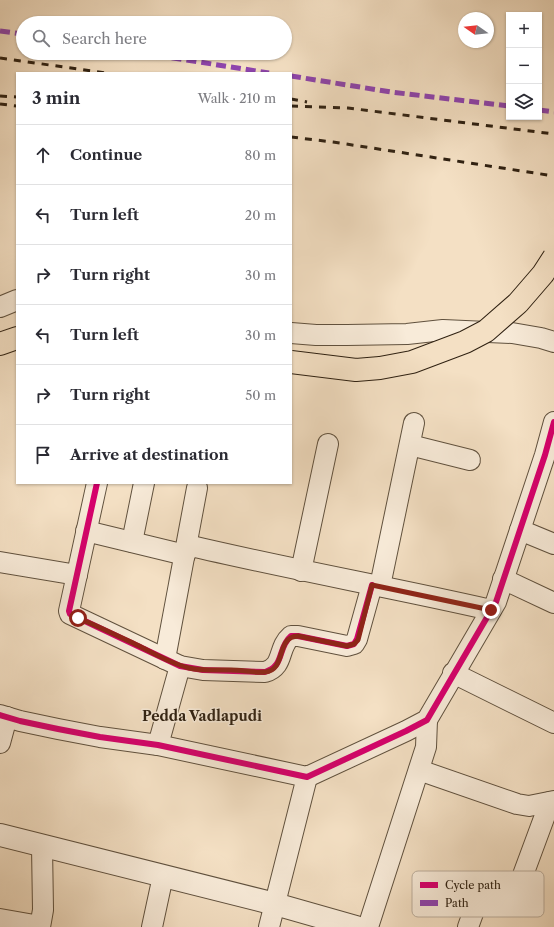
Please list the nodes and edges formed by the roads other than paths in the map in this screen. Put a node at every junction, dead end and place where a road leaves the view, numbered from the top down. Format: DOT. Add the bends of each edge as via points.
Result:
graph roads {
  1 [pos="554,257"];
  2 [pos="16,300"];
  3 [pos="0,307"];
  4 [pos="292,333"];
  5 [pos="554,342"];
  6 [pos="292,362"];
  7 [pos="414,423"];
  8 [pos="554,426"];
  9 [pos="328,444"];
  10 [pos="410,445"];
  11 [pos="470,460"];
  12 [pos="97,484"];
  13 [pos="144,484"];
  14 [pos="197,488"];
  15 [pos="520,530"];
  16 [pos="86,531"];
  17 [pos="132,542"];
  18 [pos="554,544"];
  19 [pos="186,550"];
  20 [pos="0,562"];
  21 [pos="301,571"];
  22 [pos="77,575"];
  23 [pos="503,579"];
  24 [pos="376,586"];
  25 [pos="554,603"];
  26 [pos="491,610"];
  27 [pos="173,662"];
  28 [pos="454,673"];
  29 [pos="4,716"];
  30 [pos="427,720"];
  31 [pos="554,723"];
  32 [pos="0,742"];
  33 [pos="158,745"];
  34 [pos="419,770"];
  35 [pos="307,777"];
  36 [pos="552,802"];
  37 [pos="0,835"];
  38 [pos="42,846"];
  39 [pos="525,871"];
  40 [pos="163,876"];
  41 [pos="275,904"];
  42 [pos="472,917"];
  43 [pos="0,919"];
  44 [pos="40,926"];
  45 [pos="152,927"];
  46 [pos="270,927"];
  47 [pos="356,927"];
  48 [pos="368,927"];
  49 [pos="468,927"];
  1 -- 6 [label="main road, bridge" via="518,303 486,331 465,342 412,362 380,368 356,370"];
  2 -- 3 [label="street"];
  4 -- 5 [label="street" via="366,335 443,330 512,333"];
  7 -- 10 [label="street"];
  8 -- 15 [label="street"];
  9 -- 21 [label="street"];
  10 -- 11 [label="street"];
  10 -- 24 [label="street"];
  12 -- 16 [label="street"];
  13 -- 17 [label="street"];
  14 -- 19 [label="street"];
  15 -- 18 [label="street"];
  15 -- 23 [label="street"];
  16 -- 17 [label="street"];
  16 -- 22 [label="street"];
  17 -- 19 [label="street"];
  19 -- 21 [label="street"];
  19 -- 27 [label="street"];
  20 -- 22 [label="street"];
  21 -- 24 [label="street"];
  22 -- 27 [label="street" via="70,614"];
  23 -- 25 [label="street"];
  23 -- 26 [label="street"];
  24 -- 26 [label="street"];
  24 -- 27 [label="street" via="358,640 354,644 347,646 291,636 287,639 277,666 265,672 203,670"];
  26 -- 28 [label="street"];
  27 -- 33 [label="street"];
  28 -- 30 [label="street"];
  28 -- 31 [label="street"];
  29 -- 32 [label="street"];
  29 -- 33 [label="street" via="100,738"];
  30 -- 34 [label="street" via="426,747"];
  30 -- 35 [label="street"];
  33 -- 35 [label="street"];
  34 -- 36 [label="street" via="517,804 529,806"];
  34 -- 48 [label="street"];
  35 -- 41 [label="street"];
  36 -- 39 [label="street"];
  37 -- 38 [label="street"];
  38 -- 40 [label="street"];
  38 -- 44 [label="street" via="43,910"];
  40 -- 41 [label="street"];
  40 -- 45 [label="street"];
  41 -- 46 [label="street"];
  41 -- 47 [label="street"];
  42 -- 49 [label="street"];
  43 -- 44 [label="street"];
}
